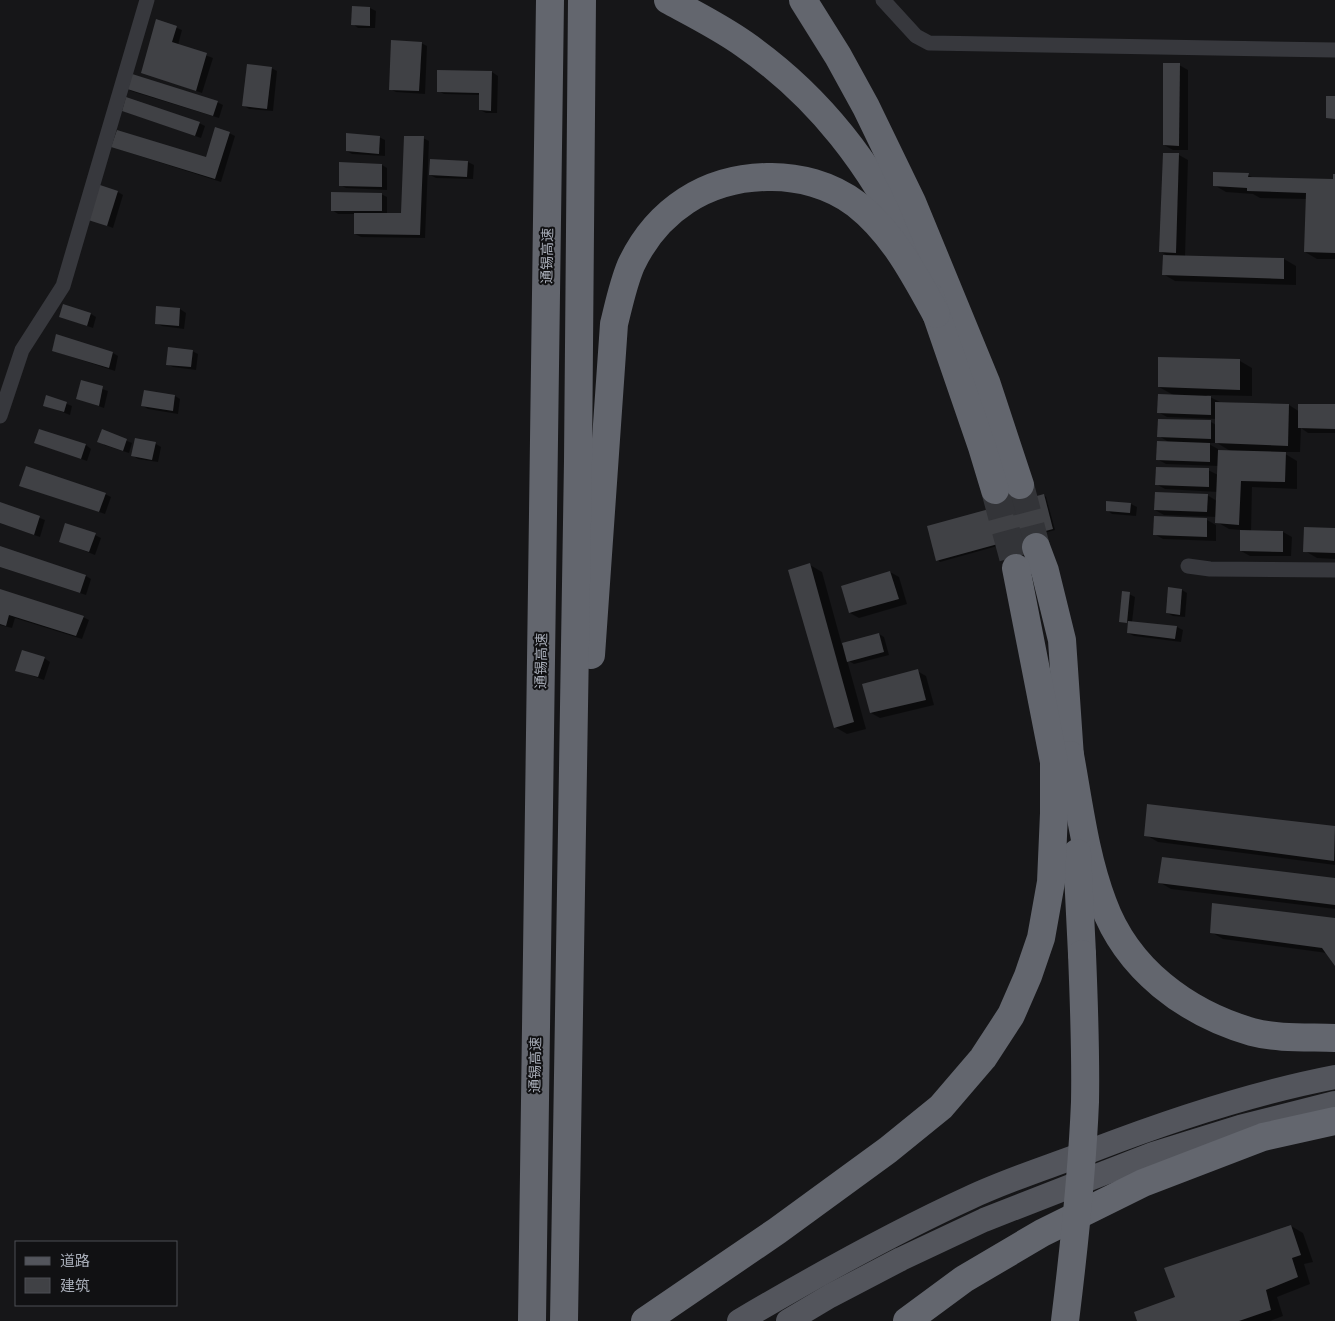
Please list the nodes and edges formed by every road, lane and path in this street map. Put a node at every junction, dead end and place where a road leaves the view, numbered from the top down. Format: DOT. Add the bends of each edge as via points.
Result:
graph roads {
  1 [pos="147,0"];
  2 [pos="540,0"];
  3 [pos="550,0"];
  4 [pos="582,0"];
  5 [pos="668,0"];
  6 [pos="804,0"];
  7 [pos="883,0"];
  8 [pos="709,12"];
  9 [pos="1335,50"];
  10 [pos="547,240"];
  11 [pos="943,305"];
  12 [pos="0,416"];
  13 [pos="1008,487"];
  14 [pos="1036,547"];
  15 [pos="1188,566"];
  16 [pos="1016,568"];
  17 [pos="1335,570"];
  18 [pos="1062,759"];
  19 [pos="570,891"];
  20 [pos="1077,955"];
  21 [pos="1335,1038"];
  22 [pos="1335,1077"];
  23 [pos="1335,1103"];
  24 [pos="1335,1121"];
  25 [pos="532,1321"];
  26 [pos="564,1321"];
  27 [pos="645,1321"];
  28 [pos="739,1321"];
  29 [pos="788,1321"];
  30 [pos="907,1321"];
  31 [pos="1052,1321"];
  32 [pos="1065,1321"];
  1 -- 12 [label="street" via="63,286 22,350"];
  2 -- 10 [label="highway"];
  3 -- 10 [label="highway, 通锡高速"];
  4 -- 19 [label="highway"];
  5 -- 8 [label="highway"];
  6 -- 11 [label="highway" via="866,107 912,202"];
  7 -- 9 [label="street" via="916,36 928,43"];
  8 -- 11 [label="highway" via="832,122 880,189"];
  10 -- 25 [label="highway, 通锡高速"];
  11 -- 13 [label="highway" via="986,382"];
  11 -- 19 [label="highway" via="916,276 876,223 834,191 809,181 749,177 725,182 680,204 646,241 632,265 614,324 600,544"];
  14 -- 18 [label="highway" via="1046,571 1062,640"];
  15 -- 17 [label="street"];
  16 -- 18 [label="highway"];
  18 -- 20 [label="highway" via="1078,870"];
  18 -- 21 [label="highway" via="1103,904 1121,941 1149,975 1181,1001 1214,1019 1254,1032"];
  18 -- 27 [label="highway" via="1054,813 1051,882 1041,938 1011,1015 983,1058 941,1107 888,1150"];
  19 -- 26 [label="highway"];
  20 -- 31 [label="highway" via="1072,1103 1061,1256"];
  20 -- 32 [label="highway, bridge" via="1085,1019 1085,1102"];
  22 -- 28 [label="main road" via="1233,1103 1146,1130 971,1196 883,1240"];
  23 -- 29 [label="main road" via="1240,1127 1153,1154 984,1220 901,1258"];
  24 -- 30 [label="highway" via="1263,1137 1143,1183 1033,1238 964,1279"];
}
